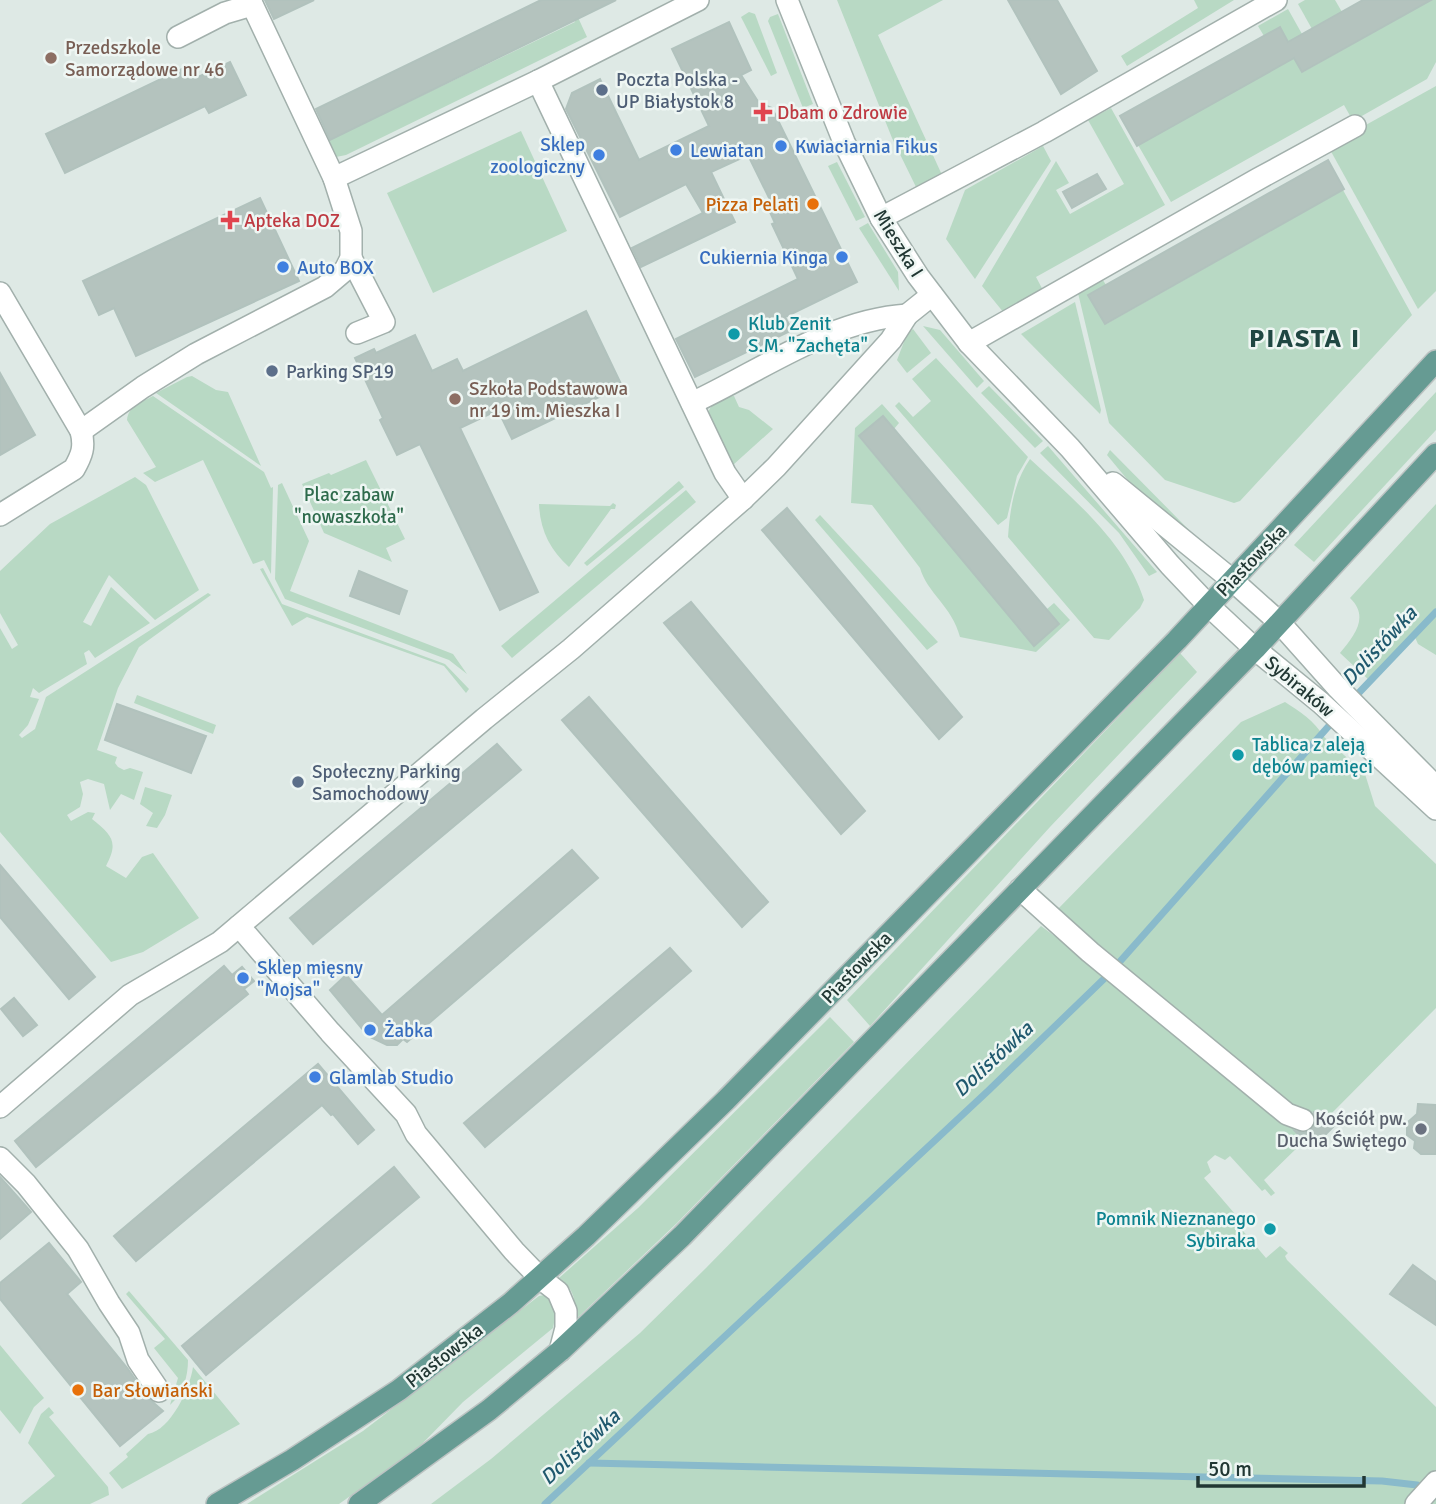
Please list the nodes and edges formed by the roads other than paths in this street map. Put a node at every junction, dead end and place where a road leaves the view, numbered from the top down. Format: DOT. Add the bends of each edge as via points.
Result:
graph roads {
  1 [pos="698,0"];
  2 [pos="787,0"];
  3 [pos="1276,0"];
  4 [pos="251,2"];
  5 [pos="178,37"];
  6 [pos="538,81"];
  7 [pos="1355,126"];
  8 [pos="334,178"];
  9 [pos="881,218"];
  10 [pos="351,258"];
  11 [pos="0,293"];
  12 [pos="932,295"];
  13 [pos="907,315"];
  14 [pos="357,333"];
  15 [pos="969,343"];
  16 [pos="1436,361"];
  17 [pos="692,402"];
  18 [pos="81,431"];
  19 [pos="1070,448"];
  20 [pos="1436,454"];
  21 [pos="743,499"];
  22 [pos="0,515"];
  23 [pos="1232,580"];
  24 [pos="1208,605"];
  25 [pos="1279,622"];
  26 [pos="1255,649"];
  27 [pos="1436,787"];
  28 [pos="1436,809"];
  29 [pos="1020,888"];
  30 [pos="239,926"];
  31 [pos="0,1107"];
  32 [pos="1303,1120"];
  33 [pos="0,1158"];
  34 [pos="540,1278"];
  35 [pos="560,1351"];
  36 [pos="159,1391"];
  37 [pos="1436,1482"];
  38 [pos="217,1504"];
  39 [pos="359,1504"];
  40 [pos="1416,1504"];
  1 -- 6 [label="street"];
  2 -- 9 [label="street, Mieszka I"];
  3 -- 9 [label="street"];
  4 -- 5 [label="street"];
  4 -- 8 [label="street"];
  6 -- 8 [label="street"];
  6 -- 17 [label="street"];
  7 -- 15 [label="street"];
  8 -- 10 [label="street" via="352,231"];
  9 -- 12 [label="street, Mieszka I"];
  10 -- 14 [label="street" via="384,322"];
  10 -- 18 [label="street" via="345,270 325,287 197,354"];
  11 -- 18 [label="street"];
  12 -- 13 [label="street"];
  12 -- 15 [label="street, Mieszka I"];
  13 -- 17 [label="street" via="868,321 813,341"];
  13 -- 21 [label="street" via="891,340"];
  15 -- 19 [label="street, Mieszka I"];
  16 -- 23 [label="main road, Piastowska"];
  17 -- 21 [label="street" via="725,473"];
  18 -- 22 [label="street" via="84,445 74,469"];
  19 -- 23 [label="street, Mieszka I"];
  19 -- 24 [label="street, Mieszka I"];
  20 -- 25 [label="main road"];
  21 -- 30 [label="street"];
  23 -- 24 [label="main road, Piastowska"];
  23 -- 25 [label="street, Sybiraków"];
  24 -- 26 [label="street, Sybiraków"];
  24 -- 34 [label="main road, Piastowska" via="726,1100"];
  25 -- 26 [label="main road"];
  25 -- 27 [label="street, Sybiraków"];
  26 -- 28 [label="street, Sybiraków"];
  26 -- 29 [label="main road"];
  29 -- 32 [label="street" via="1287,1114"];
  29 -- 35 [label="main road" via="682,1236"];
  30 -- 31 [label="street" via="130,995"];
  30 -- 34 [label="street" via="406,1114 416,1133"];
  33 -- 36 [label="street" via="78,1249"];
  34 -- 35 [label="street" via="563,1299 566,1328"];
  34 -- 38 [label="main road, Piastowska" via="399,1390"];
  35 -- 39 [label="main road" via="489,1410"];
  37 -- 40 [label="street"];
}
